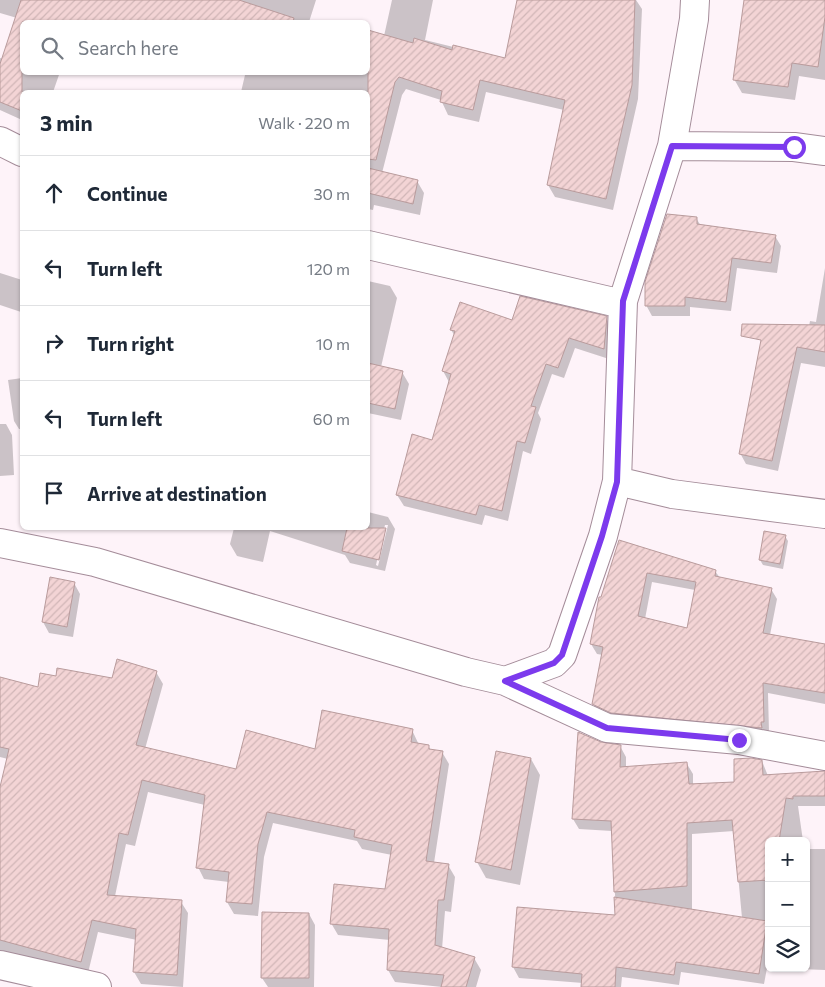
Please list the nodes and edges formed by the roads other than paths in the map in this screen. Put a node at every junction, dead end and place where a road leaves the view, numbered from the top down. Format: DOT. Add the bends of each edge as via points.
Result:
graph roads {
  1 [pos="695,0"];
  2 [pos="0,140"];
  3 [pos="672,146"];
  4 [pos="20,151"];
  5 [pos="825,151"];
  6 [pos="370,245"];
  7 [pos="623,301"];
  8 [pos="617,482"];
  9 [pos="825,514"];
  10 [pos="0,543"];
  11 [pos="505,681"];
  12 [pos="825,756"];
  13 [pos="0,965"];
  14 [pos="97,987"];
  1 -- 3 [label="street"];
  2 -- 4 [label="street"];
  3 -- 5 [label="street" via="794,147"];
  3 -- 7 [label="street"];
  6 -- 7 [label="street" via="618,303"];
  7 -- 8 [label="street"];
  8 -- 9 [label="street" via="672,494"];
  8 -- 11 [label="street" via="562,655 554,663"];
  10 -- 11 [label="street" via="95,562"];
  11 -- 12 [label="street" via="607,728 739,740"];
  13 -- 14 [label="street"];
}
